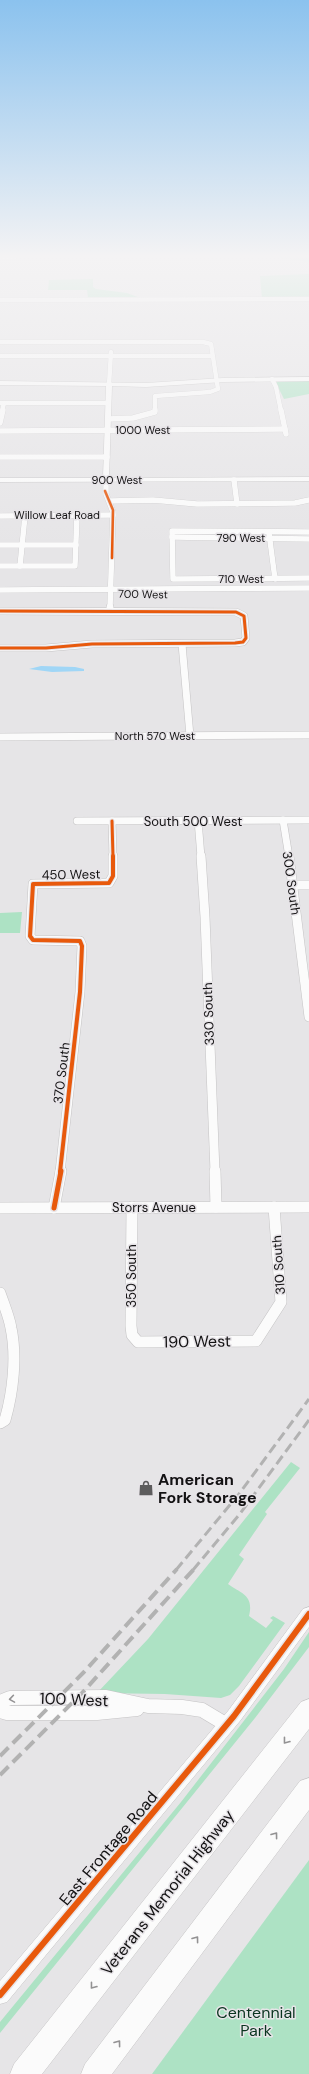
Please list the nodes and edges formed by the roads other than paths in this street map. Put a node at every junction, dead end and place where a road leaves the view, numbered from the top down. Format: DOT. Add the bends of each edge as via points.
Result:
graph roads {
  1 [pos="111,352"];
  2 [pos="212,352"];
  3 [pos="0,356"];
  4 [pos="111,356"];
  5 [pos="212,356"];
  6 [pos="272,379"];
  7 [pos="309,379"];
  8 [pos="216,380"];
  9 [pos="0,383"];
  10 [pos="109,385"];
  11 [pos="2,403"];
  12 [pos="108,403"];
  13 [pos="108,419"];
  14 [pos="0,423"];
  15 [pos="108,430"];
  16 [pos="0,431"];
  17 [pos="0,457"];
  18 [pos="107,457"];
  19 [pos="0,480"];
  20 [pos="106,480"];
  21 [pos="234,480"];
  22 [pos="309,480"];
  23 [pos="309,500"];
  24 [pos="110,501"];
  25 [pos="237,504"];
  26 [pos="77,515"];
  27 [pos="113,515"];
  28 [pos="0,516"];
  29 [pos="25,516"];
  30 [pos="309,532"];
  31 [pos="269,535"];
  32 [pos="309,539"];
  33 [pos="0,545"];
  34 [pos="22,545"];
  35 [pos="76,545"];
  36 [pos="0,566"];
  37 [pos="20,566"];
  38 [pos="275,578"];
  39 [pos="309,578"];
  40 [pos="173,579"];
  41 [pos="309,588"];
  42 [pos="0,590"];
  43 [pos="111,592"];
  44 [pos="0,594"];
  45 [pos="0,611"];
  46 [pos="110,612"];
  47 [pos="182,644"];
  48 [pos="0,648"];
  49 [pos="309,735"];
  50 [pos="190,736"];
  51 [pos="0,737"];
  52 [pos="198,820"];
  53 [pos="283,820"];
  54 [pos="309,820"];
  55 [pos="77,821"];
  56 [pos="112,821"];
  57 [pos="293,885"];
  58 [pos="309,885"];
  59 [pos="305,939"];
  60 [pos="80,941"];
  61 [pos="308,1001"];
  62 [pos="309,1017"];
  63 [pos="216,1207"];
  64 [pos="274,1207"];
  65 [pos="309,1207"];
  66 [pos="0,1208"];
  67 [pos="54,1208"];
  68 [pos="132,1208"];
  69 [pos="0,1293"];
  70 [pos="256,1341"];
  71 [pos="138,1342"];
  72 [pos="2,1422"];
  73 [pos="309,1614"];
  74 [pos="0,1702"];
  75 [pos="148,1706"];
  76 [pos="309,1710"];
  77 [pos="0,1711"];
  78 [pos="230,1720"];
  79 [pos="309,1790"];
  80 [pos="0,1995"];
  81 [pos="24,2074"];
  82 [pos="94,2074"];
  1 -- 4 [label="street"];
  2 -- 5 [label="street"];
  3 -- 4 [label="street"];
  4 -- 5 [label="street"];
  4 -- 10 [label="street"];
  5 -- 8 [label="street"];
  6 -- 7 [label="street"];
  6 -- 8 [label="street"];
  6 -- 15 [label="street, 1000 West" via="285,432"];
  8 -- 10 [label="street"];
  8 -- 13 [label="street" via="219,388 215,391 155,396 155,412 133,418"];
  9 -- 10 [label="street"];
  10 -- 12 [label="street"];
  11 -- 12 [label="street"];
  11 -- 14 [label="street"];
  12 -- 13 [label="street"];
  13 -- 15 [label="street"];
  15 -- 16 [label="street, 1000 West"];
  15 -- 18 [label="street"];
  17 -- 18 [label="street"];
  18 -- 20 [label="street"];
  19 -- 20 [label="street, 900 West"];
  20 -- 21 [label="street, 900 West"];
  20 -- 24 [label="street" via="106,494"];
  21 -- 22 [label="street, 900 West"];
  21 -- 25 [label="street"];
  23 -- 25 [label="street, 900 West" via="295,503"];
  24 -- 25 [label="street, 900 West" via="153,500 191,504"];
  24 -- 27 [label="street"];
  26 -- 27 [label="street, Willow Leaf Road"];
  26 -- 29 [label="street, Willow Leaf Road"];
  26 -- 35 [label="street"];
  27 -- 43 [label="street"];
  28 -- 29 [label="street, Willow Leaf Road"];
  29 -- 34 [label="street"];
  30 -- 31 [label="street, 790 West"];
  31 -- 32 [label="street, 790 West"];
  31 -- 38 [label="street"];
  31 -- 40 [label="street, 790 West" via="172,534"];
  33 -- 34 [label="street"];
  34 -- 35 [label="street"];
  34 -- 37 [label="street"];
  35 -- 37 [label="street" via="75,566"];
  36 -- 37 [label="street"];
  38 -- 39 [label="street, 710 West"];
  38 -- 40 [label="street, 710 West"];
  41 -- 43 [label="street, 700 West" via="204,594"];
  42 -- 43 [label="street, 700 West"];
  43 -- 44 [label="street, 700 West"];
  43 -- 46 [label="street"];
  45 -- 46 [label="street"];
  46 -- 47 [label="street" via="234,612 243,615 246,638 243,642"];
  47 -- 48 [label="street"];
  47 -- 50 [label="street"];
  49 -- 50 [label="street, North 570 West"];
  50 -- 51 [label="street, North 570 West"];
  52 -- 53 [label="street, South 500 West"];
  52 -- 56 [label="street, South 500 West"];
  52 -- 63 [label="street, 330 South" via="205,924"];
  53 -- 54 [label="street, South 500 West"];
  53 -- 57 [label="street, 300 South"];
  55 -- 56 [label="street, South 500 West"];
  56 -- 60 [label="street, 450 West" via="113,876 109,883 34,884 30,936 33,940"];
  57 -- 58 [label="street"];
  57 -- 59 [label="street, 300 South"];
  59 -- 61 [label="street, 300 South"];
  60 -- 67 [label="street, 370 South" via="80,992 64,1157"];
  61 -- 62 [label="street, 300 South"];
  63 -- 64 [label="street, Storrs Avenue"];
  63 -- 68 [label="street, Storrs Avenue"];
  64 -- 65 [label="street, Storrs Avenue"];
  64 -- 70 [label="street, 310 South" via="281,1302"];
  66 -- 67 [label="street, Storrs Avenue"];
  67 -- 68 [label="street, Storrs Avenue"];
  68 -- 71 [label="street, 350 South" via="131,1326 132,1335"];
  69 -- 72 [label="street" via="11,1323 13,1344 9,1405"];
  70 -- 71 [label="street, 190 West"];
  73 -- 78 [label="street, East Frontage Road"];
  75 -- 74 [label="street, 100 West, one-way" via="106,1697 18,1698"];
  75 -- 77 [label="street, 100 West" via="97,1713"];
  75 -- 78 [label="street, 100 West" via="202,1710"];
  76 -- 81 [label="highway, Veterans Memorial Highway, one-way"];
  78 -- 80 [label="street, East Frontage Road"];
  82 -- 79 [label="highway, one-way"];
}
